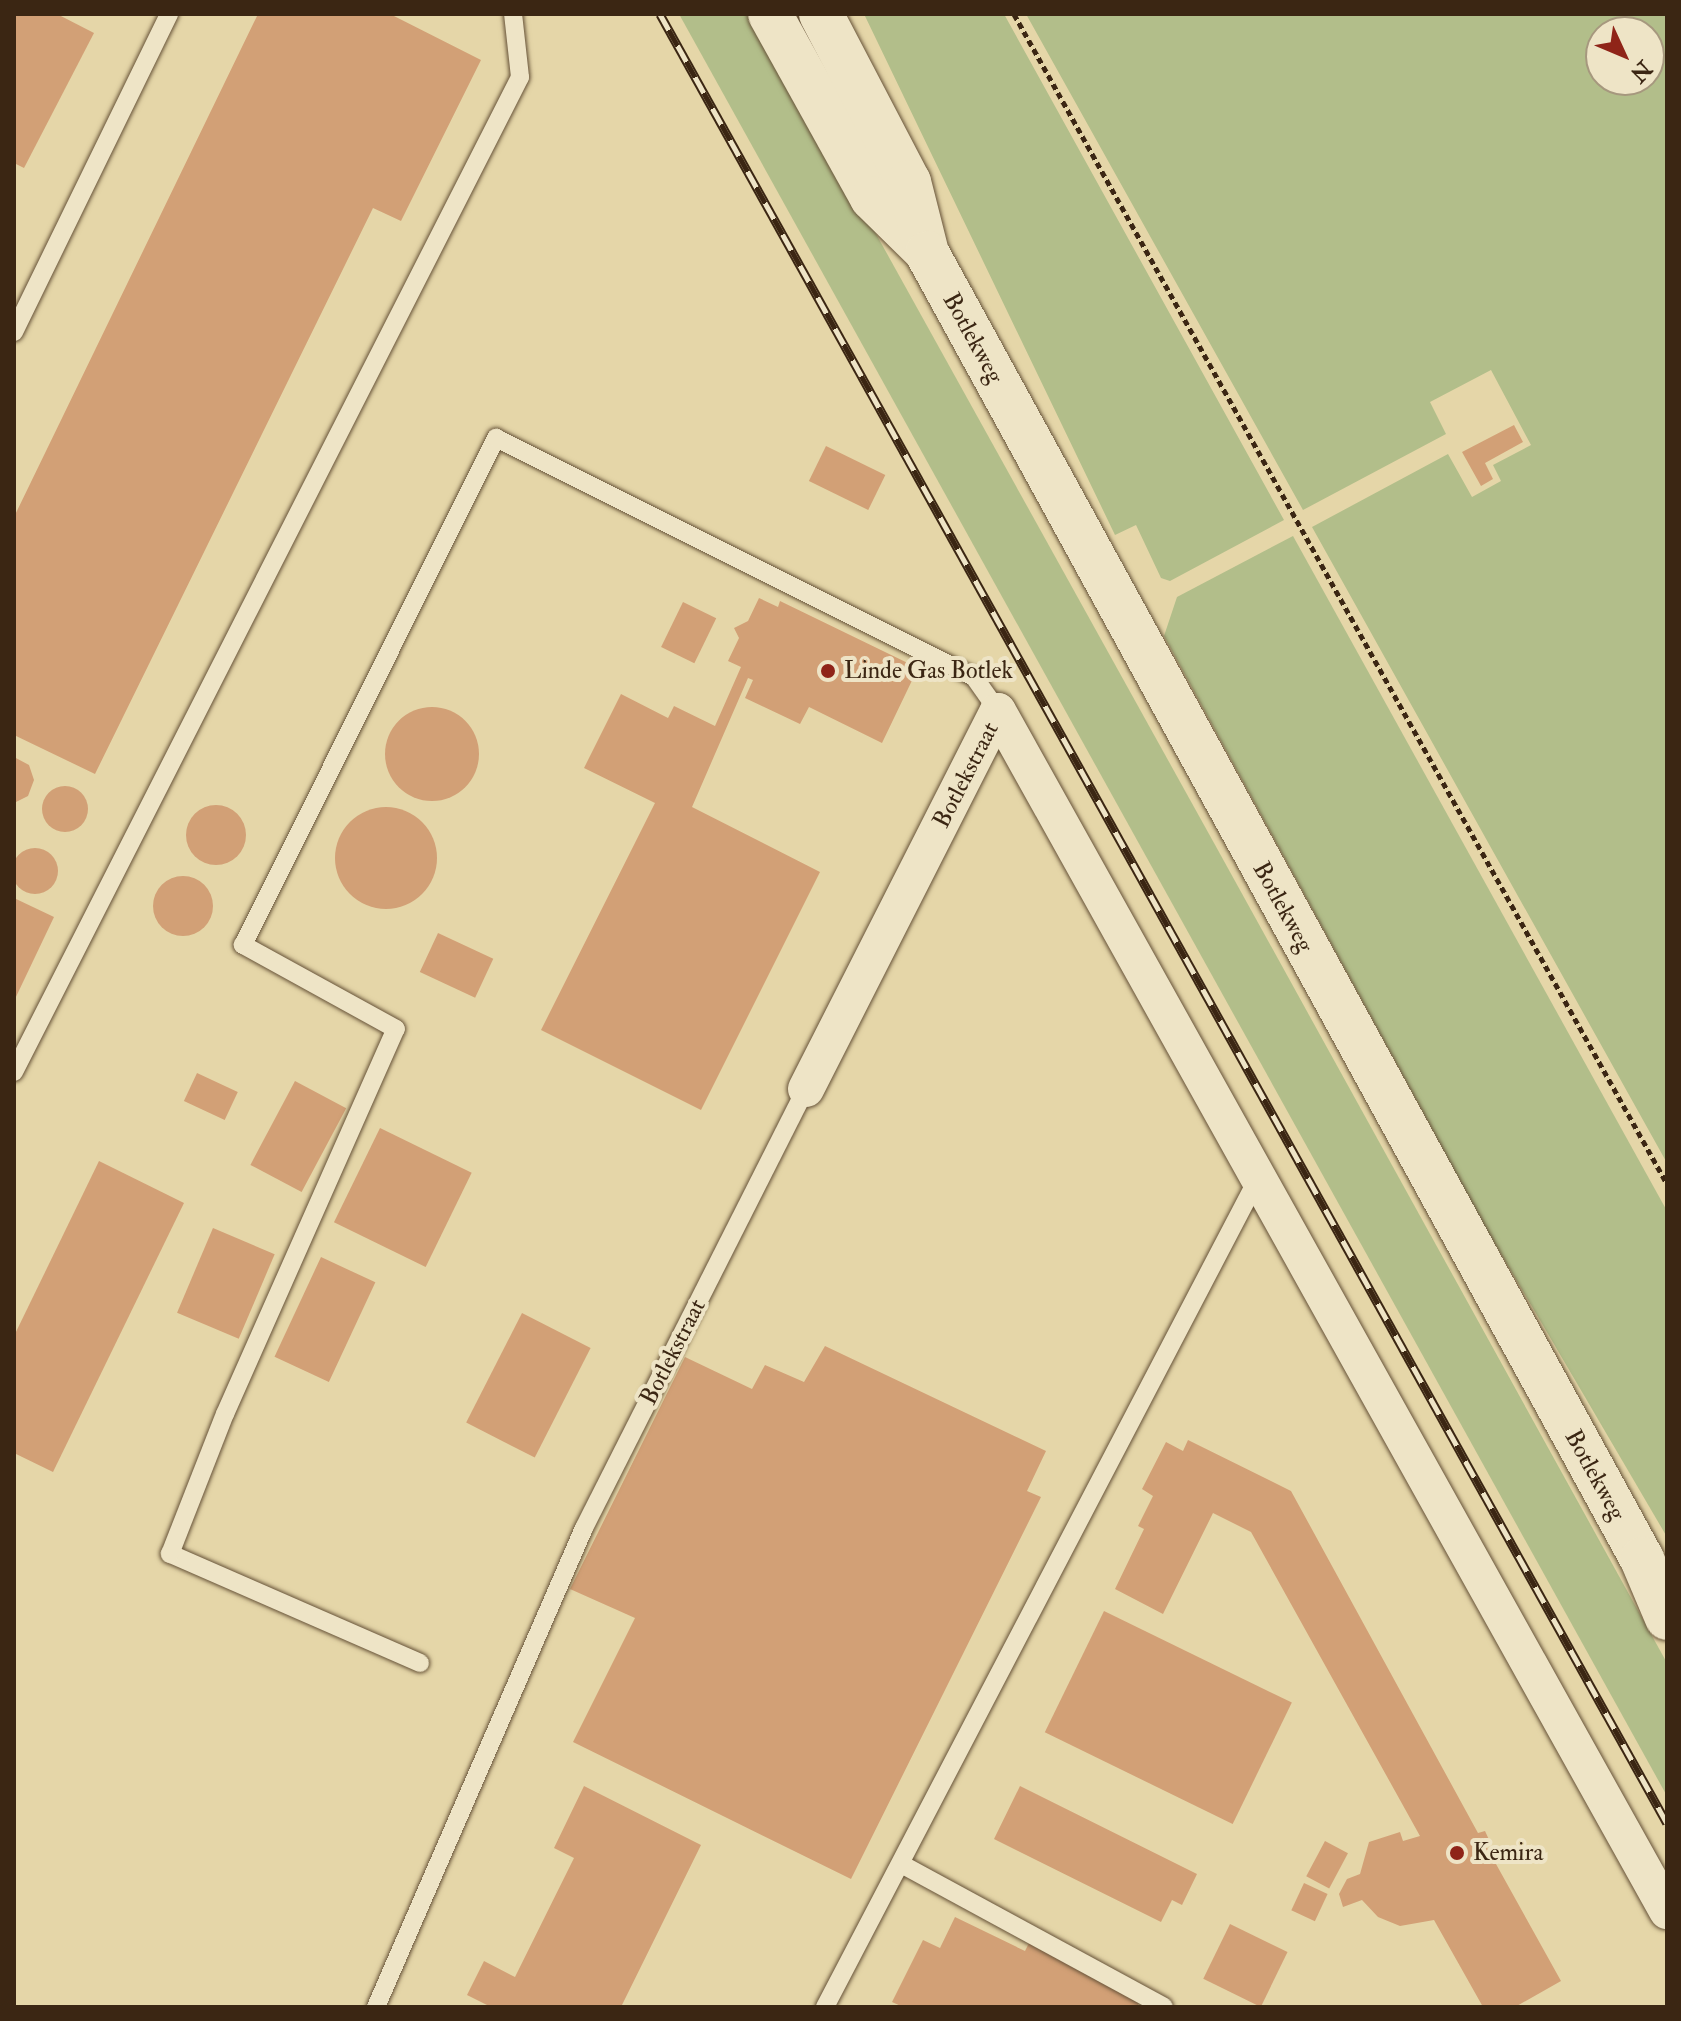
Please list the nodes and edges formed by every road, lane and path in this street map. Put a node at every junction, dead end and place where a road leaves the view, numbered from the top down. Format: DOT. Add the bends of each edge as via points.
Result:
graph roads {
  1 [pos="169,14"];
  2 [pos="513,14"];
  3 [pos="770,14"];
  4 [pos="821,14"];
  5 [pos="1014,14"];
  6 [pos="927,253"];
  7 [pos="14,332"];
  8 [pos="998,711"];
  9 [pos="14,1072"];
  10 [pos="806,1089"];
  11 [pos="1258,1178"];
  12 [pos="1667,1184"];
  13 [pos="1654,1572"];
  14 [pos="1667,1618"];
  15 [pos="420,1663"];
  16 [pos="901,1864"];
  17 [pos="1667,1911"];
  18 [pos="376,2007"];
  19 [pos="825,2007"];
  20 [pos="1164,2007"];
  1 -- 7 [label="lane"];
  2 -- 9 [label="lane" via="520,77"];
  3 -- 6 [label="main road, Botlekweg" via="872,198"];
  4 -- 6 [label="main road, Botlekweg" via="909,182"];
  5 -- 12 [label="path"];
  6 -- 13 [label="main road, Botlekweg"];
  8 -- 10 [label="street, Botlekstraat"];
  8 -- 11 [label="street"];
  8 -- 15 [label="lane" via="974,677 496,438 243,945 396,1029 225,1414 170,1554"];
  10 -- 18 [label="lane, Botlekstraat" via="584,1528"];
  11 -- 16 [label="lane"];
  11 -- 17 [label="street"];
  13 -- 14 [label="main road, Botlekweg"];
  16 -- 19 [label="lane"];
  16 -- 20 [label="lane"];
}
